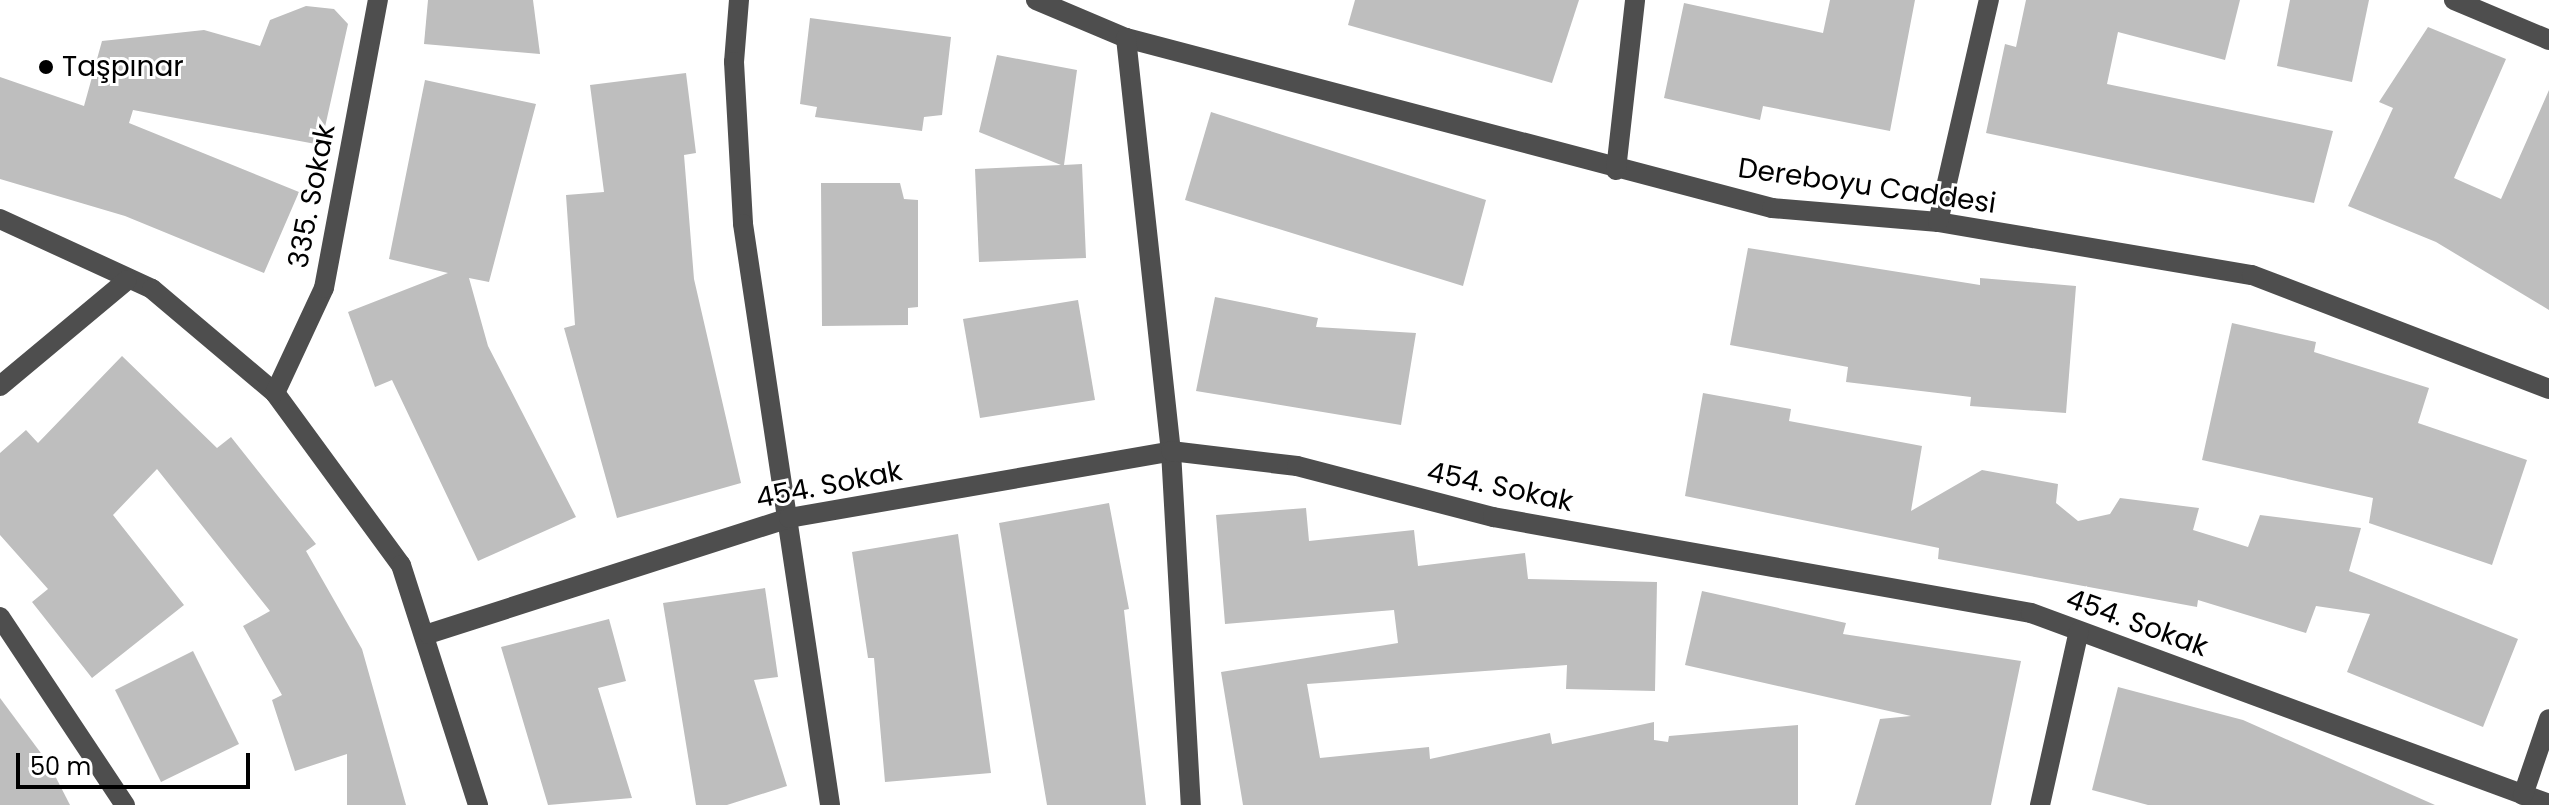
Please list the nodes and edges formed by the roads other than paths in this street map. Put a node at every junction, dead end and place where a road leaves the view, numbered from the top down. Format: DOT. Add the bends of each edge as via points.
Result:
graph roads {
  1 [pos="378,0"];
  2 [pos="739,0"];
  3 [pos="1036,0"];
  4 [pos="1635,0"];
  5 [pos="1989,0"];
  6 [pos="2454,0"];
  7 [pos="1071,6"];
  8 [pos="1126,38"];
  9 [pos="2549,40"];
  10 [pos="1616,170"];
  11 [pos="0,219"];
  12 [pos="1938,222"];
  13 [pos="127,280"];
  14 [pos="0,386"];
  15 [pos="2549,389"];
  16 [pos="275,393"];
  17 [pos="1171,451"];
  18 [pos="789,518"];
  19 [pos="0,617"];
  20 [pos="2079,631"];
  21 [pos="428,634"];
  22 [pos="2549,719"];
  23 [pos="2523,795"];
  24 [pos="2549,804"];
  25 [pos="125,805"];
  26 [pos="478,805"];
  27 [pos="830,805"];
  28 [pos="1191,805"];
  29 [pos="2040,805"];
  1 -- 16 [label="street, 335. Sokak" via="324,288"];
  2 -- 18 [label="street" via="743,224"];
  3 -- 7 [label="street, Dereboyu Caddesi"];
  4 -- 10 [label="street"];
  5 -- 12 [label="street"];
  6 -- 9 [label="street"];
  7 -- 8 [label="street, Dereboyu Caddesi"];
  8 -- 10 [label="street, Dereboyu Caddesi"];
  8 -- 17 [label="street"];
  10 -- 12 [label="street, Dereboyu Caddesi" via="1772,208"];
  11 -- 13 [label="street"];
  12 -- 15 [label="street, Dereboyu Caddesi" via="2252,275"];
  13 -- 14 [label="street"];
  13 -- 16 [label="street" via="152,289"];
  16 -- 21 [label="street" via="372,517"];
  17 -- 18 [label="street, 454. Sokak"];
  17 -- 20 [label="street, 454. Sokak" via="1297,466 1493,517 2031,613"];
  17 -- 28 [label="street"];
  18 -- 21 [label="street, 454. Sokak"];
  18 -- 27 [label="street"];
  19 -- 25 [label="street"];
  20 -- 23 [label="street, 454. Sokak"];
  20 -- 29 [label="street"];
  21 -- 26 [label="street"];
  22 -- 23 [label="street"];
  23 -- 24 [label="street, 454. Sokak"];
}
